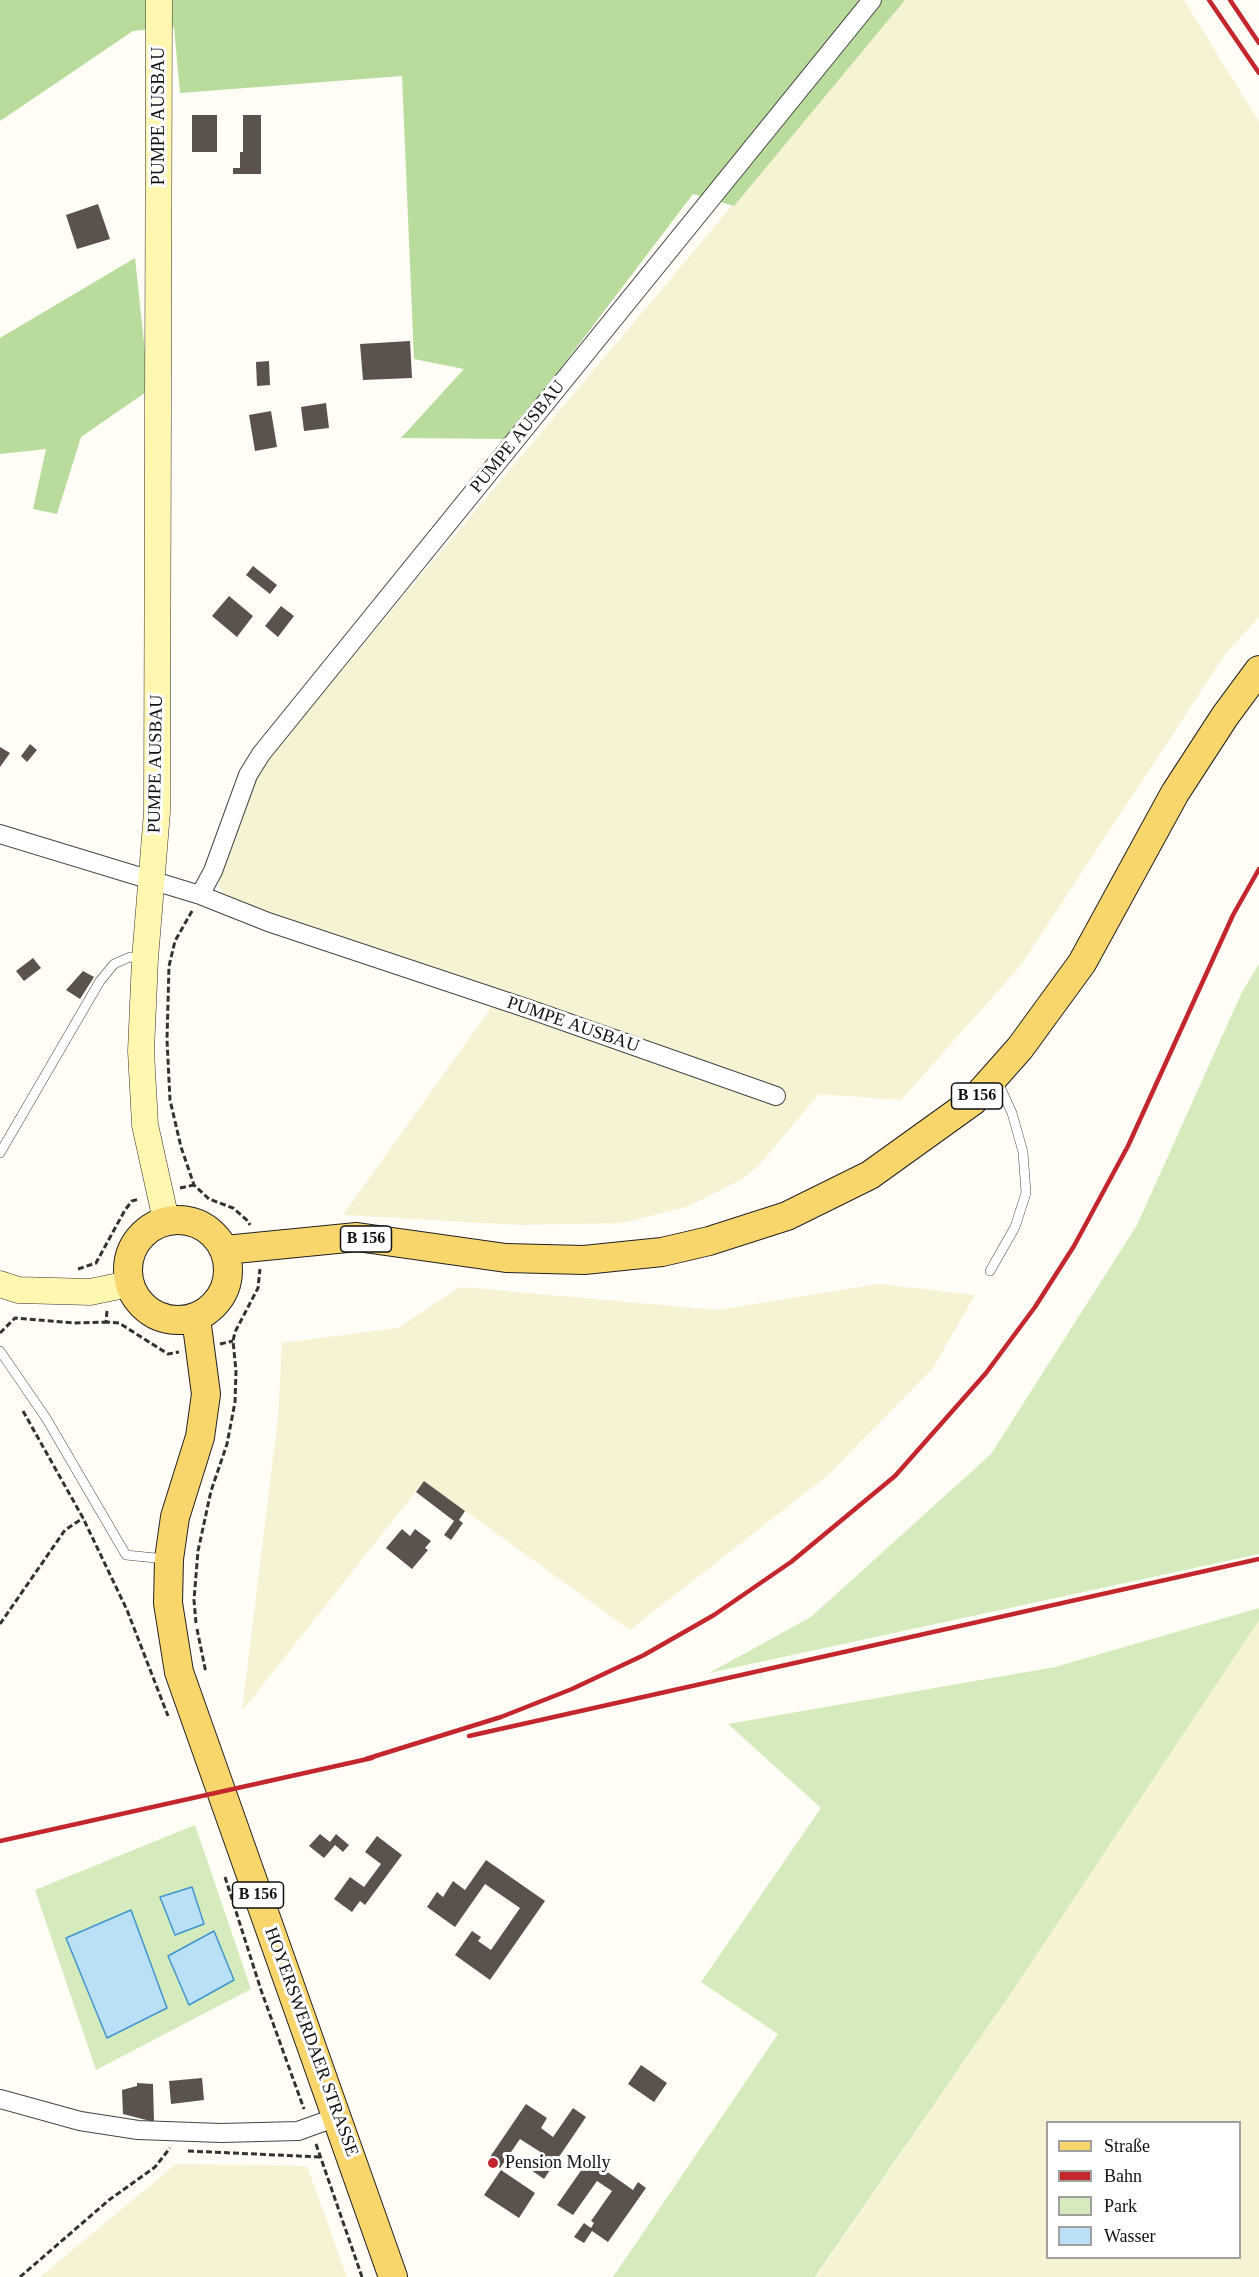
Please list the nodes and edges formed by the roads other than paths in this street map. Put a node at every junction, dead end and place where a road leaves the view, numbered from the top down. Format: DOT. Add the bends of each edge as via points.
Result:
graph roads {
  1 [pos="159,0"];
  2 [pos="872,0"];
  3 [pos="1259,670"];
  4 [pos="0,834"];
  5 [pos="153,879"];
  6 [pos="200,895"];
  7 [pos="145,959"];
  8 [pos="996,1078"];
  9 [pos="776,1096"];
  10 [pos="0,1153"];
  11 [pos="166,1220"];
  12 [pos="225,1250"];
  13 [pos="990,1271"];
  14 [pos="0,1284"];
  15 [pos="117,1287"];
  16 [pos="196,1318"];
  17 [pos="0,1351"];
  18 [pos="169,1559"];
  19 [pos="0,2099"];
  20 [pos="337,2117"];
  21 [pos="393,2277"];
  1 -- 5 [label="street, PUMPE AUSBAU" via="157,789"];
  2 -- 6 [label="street, PUMPE AUSBAU" via="261,754"];
  3 -- 8 [label="main road, B 156" via="1175,793 1082,963"];
  4 -- 5 [label="street, PUMPE AUSBAU"];
  5 -- 6 [label="street, PUMPE AUSBAU"];
  5 -- 7 [label="street"];
  6 -- 9 [label="street, PUMPE AUSBAU" via="279,926"];
  7 -- 10 [label="lane" via="130,957 114,964 100,981"];
  7 -- 11 [label="street" via="141,1051 145,1125"];
  8 -- 12 [label="main road, B 156" via="973,1101 907,1150 829,1197 746,1230 671,1250 584,1260 506,1258 357,1238"];
  8 -- 13 [label="lane" via="1012,1113 1023,1152 1026,1193 1015,1227"];
  11 -- 12 [label="main road" via="185,1220 203,1226"];
  11 -- 15 [label="main road" via="138,1239"];
  12 -- 16 [label="main road" via="227,1280 221,1296 210,1310"];
  14 -- 15 [label="street" via="18,1290"];
  15 -- 16 [label="main road" via="155,1314 174,1320"];
  16 -- 18 [label="main road, HOYERSWERDAER STRASSE / B 156" via="206,1394 200,1437 175,1517"];
  17 -- 18 [label="lane" via="46,1418 126,1555"];
  18 -- 20 [label="main road, HOYERSWERDAER STRASSE / B 156" via="168,1603 179,1672"];
  19 -- 20 [label="street" via="80,2121 138,2130 298,2131"];
  20 -- 21 [label="main road, HOYERSWERDAER STRASSE / B 156"];
}
